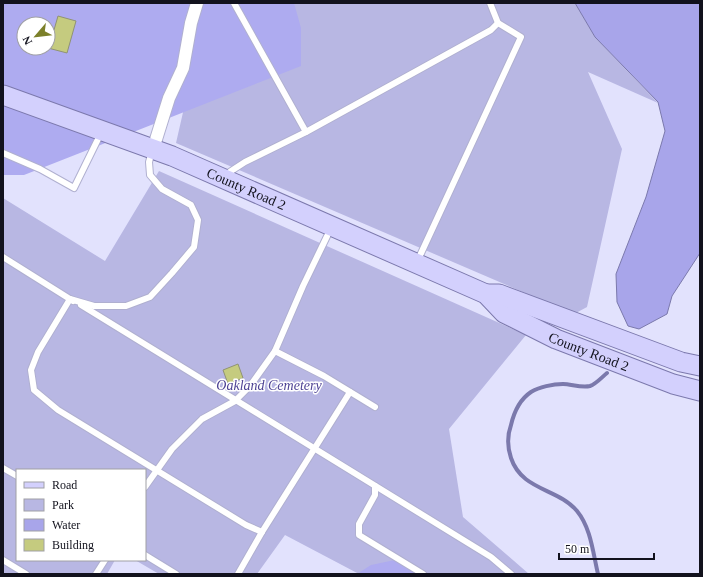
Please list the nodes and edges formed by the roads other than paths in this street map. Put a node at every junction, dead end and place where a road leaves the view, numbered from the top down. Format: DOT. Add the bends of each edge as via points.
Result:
graph roads {
  1 [pos="196,3"];
  2 [pos="234,3"];
  3 [pos="490,3"];
  4 [pos="498,23"];
  5 [pos="3,95"];
  6 [pos="102,131"];
  7 [pos="306,132"];
  8 [pos="153,150"];
  9 [pos="3,153"];
  10 [pos="222,177"];
  11 [pos="332,226"];
  12 [pos="3,257"];
  13 [pos="416,264"];
  14 [pos="486,294"];
  15 [pos="70,299"];
  16 [pos="275,351"];
  17 [pos="700,366"];
  18 [pos="700,391"];
  19 [pos="350,392"];
  20 [pos="235,401"];
  21 [pos="374,407"];
  22 [pos="314,450"];
  23 [pos="3,468"];
  24 [pos="156,470"];
  25 [pos="16,475"];
  26 [pos="146,485"];
  27 [pos="375,486"];
  28 [pos="262,532"];
  29 [pos="146,556"];
  30 [pos="3,560"];
  31 [pos="104,561"];
  32 [pos="26,574"];
  33 [pos="96,574"];
  34 [pos="176,574"];
  35 [pos="238,574"];
  36 [pos="423,574"];
  37 [pos="511,574"];
  1 -- 8 [label="street" via="183,68 169,98"];
  2 -- 7 [label="lane"];
  3 -- 4 [label="lane"];
  4 -- 7 [label="lane" via="491,30"];
  4 -- 13 [label="lane" via="521,38"];
  5 -- 6 [label="main road, County Road 2"];
  6 -- 8 [label="main road, County Road 2"];
  6 -- 9 [label="lane" via="74,188 40,169"];
  7 -- 10 [label="lane" via="245,162"];
  8 -- 10 [label="main road, County Road 2"];
  8 -- 15 [label="lane" via="149,162 150,175 162,189 191,205 198,220 194,247 150,297 126,306 94,306"];
  10 -- 11 [label="main road, County Road 2"];
  11 -- 13 [label="main road, County Road 2"];
  11 -- 16 [label="lane"];
  12 -- 15 [label="lane"];
  13 -- 14 [label="main road, County Road 2"];
  14 -- 17 [label="main road, County Road 2" via="499,294 681,362"];
  14 -- 18 [label="main road, County Road 2" via="504,313 556,339 673,384"];
  15 -- 20 [label="lane"];
  15 -- 24 [label="lane" via="38,352 31,370 34,390 58,410"];
  16 -- 19 [label="lane"];
  16 -- 20 [label="lane" via="250,386"];
  19 -- 21 [label="lane"];
  19 -- 22 [label="lane"];
  20 -- 22 [label="lane" via="260,414"];
  20 -- 24 [label="lane" via="202,419 172,449"];
  22 -- 27 [label="lane"];
  22 -- 28 [label="lane"];
  23 -- 25 [label="lane"];
  24 -- 26 [label="lane"];
  24 -- 28 [label="lane" via="246,525"];
  27 -- 36 [label="lane" via="375,495 359,524 359,535"];
  27 -- 37 [label="lane" via="491,557"];
  28 -- 35 [label="lane"];
  29 -- 34 [label="lane"];
  30 -- 32 [label="lane"];
  31 -- 33 [label="lane"];
}
